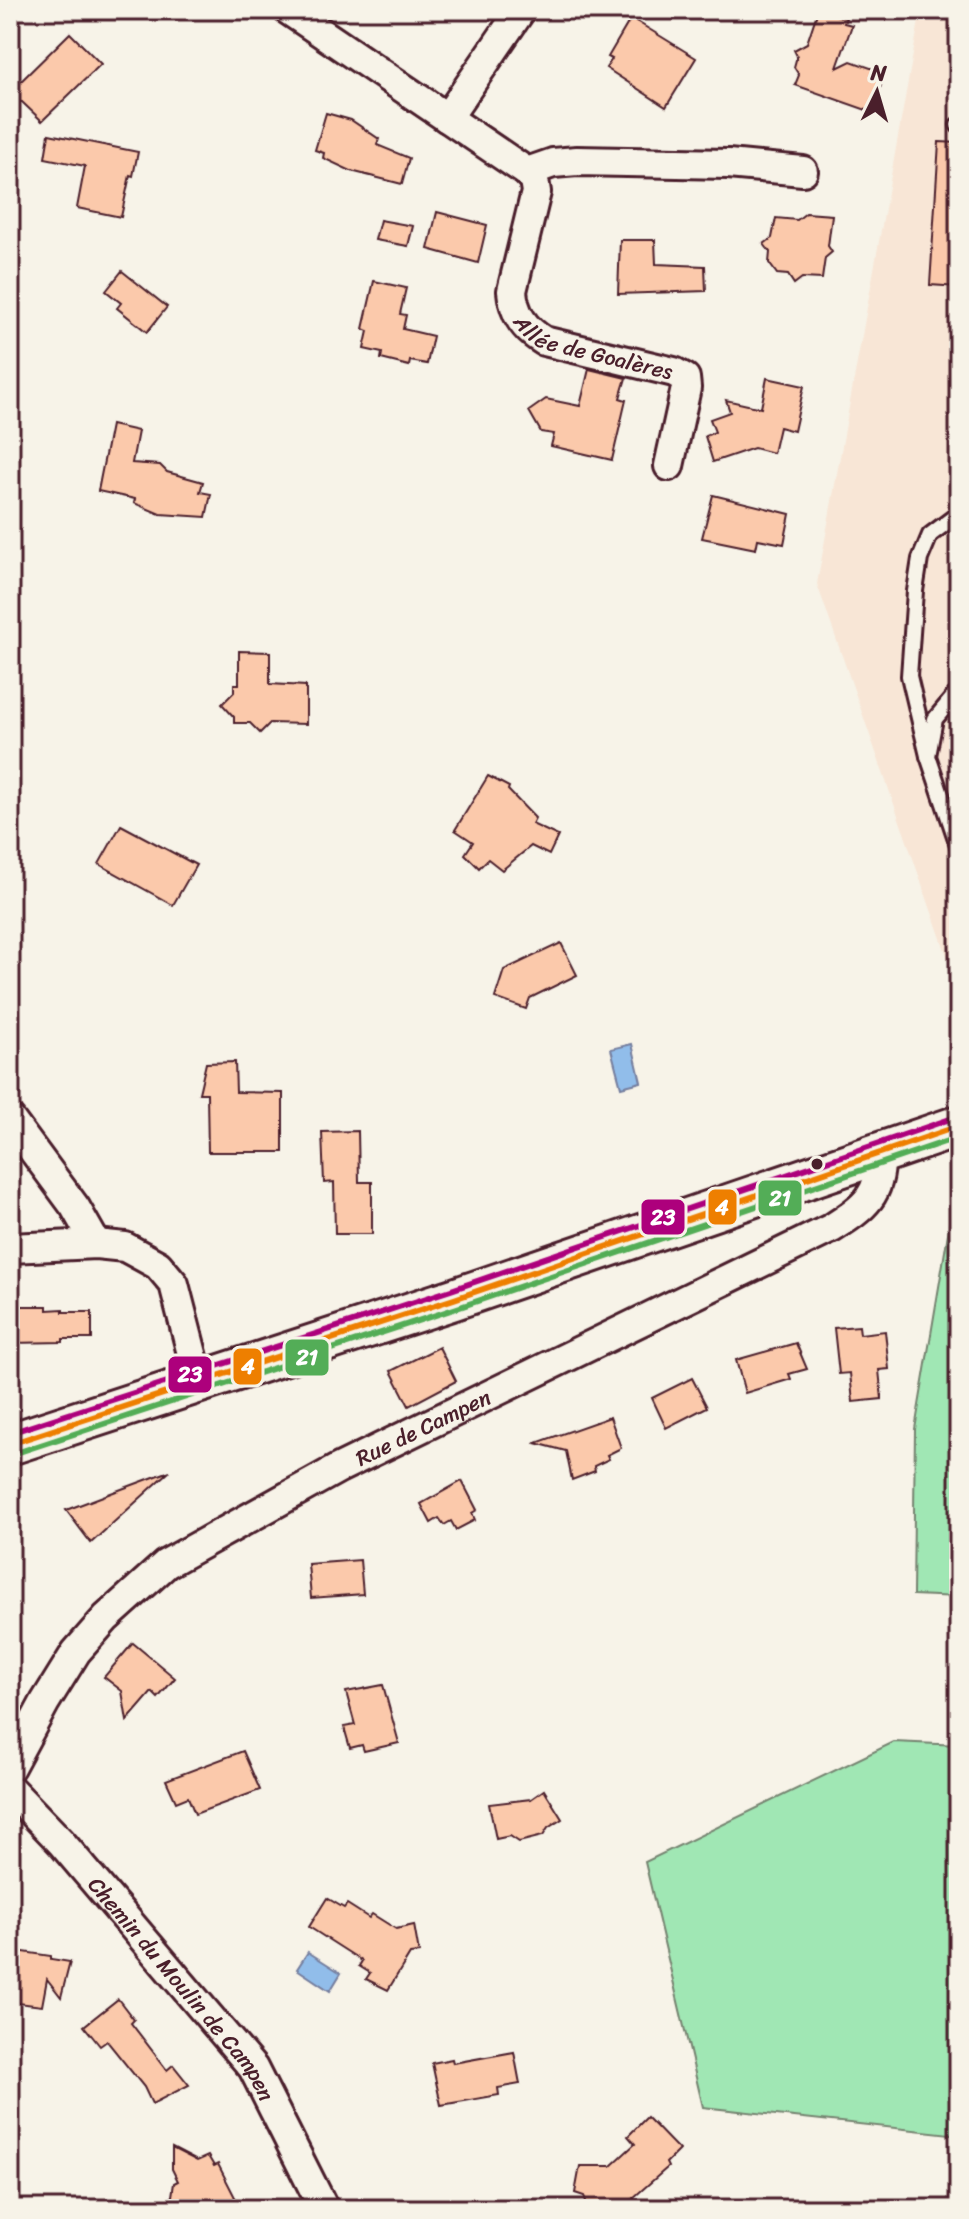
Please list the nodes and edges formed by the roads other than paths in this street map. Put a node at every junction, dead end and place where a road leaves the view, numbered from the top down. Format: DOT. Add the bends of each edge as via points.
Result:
graph roads {
  1 [pos="288,10"];
  2 [pos="521,10"];
  3 [pos="447,118"];
  4 [pos="803,171"];
  5 [pos="527,172"];
  6 [pos="669,466"];
  7 [pos="957,515"];
  8 [pos="959,694"];
  9 [pos="928,756"];
  10 [pos="959,848"];
  11 [pos="10,1119"];
  12 [pos="959,1126"];
  13 [pos="880,1153"];
  14 [pos="96,1244"];
  15 [pos="10,1248"];
  16 [pos="199,1381"];
  17 [pos="10,1444"];
  18 [pos="10,1767"];
  19 [pos="10,1789"];
  20 [pos="324,2209"];
  1 -- 3 [label="street"];
  2 -- 3 [label="street"];
  3 -- 5 [label="street"];
  4 -- 5 [label="street" via="577,161"];
  5 -- 6 [label="street, Allée de Goalères" via="536,192 512,291 520,320 544,341 685,378"];
  7 -- 9 [label="lane" via="930,535 915,591 909,676"];
  8 -- 9 [label="lane" via="935,719"];
  9 -- 10 [label="lane"];
  11 -- 14 [label="street"];
  12 -- 13 [label="main road"];
  13 -- 16 [label="main road"];
  13 -- 18 [label="street, Rue de Campen" via="881,1168 870,1200 832,1228 339,1468 166,1564 76,1652"];
  14 -- 15 [label="street"];
  14 -- 16 [label="street" via="125,1247 158,1265 174,1284"];
  16 -- 17 [label="main road"];
  19 -- 20 [label="street, Chemin du Moulin de Campen" via="253,2068"];
}
